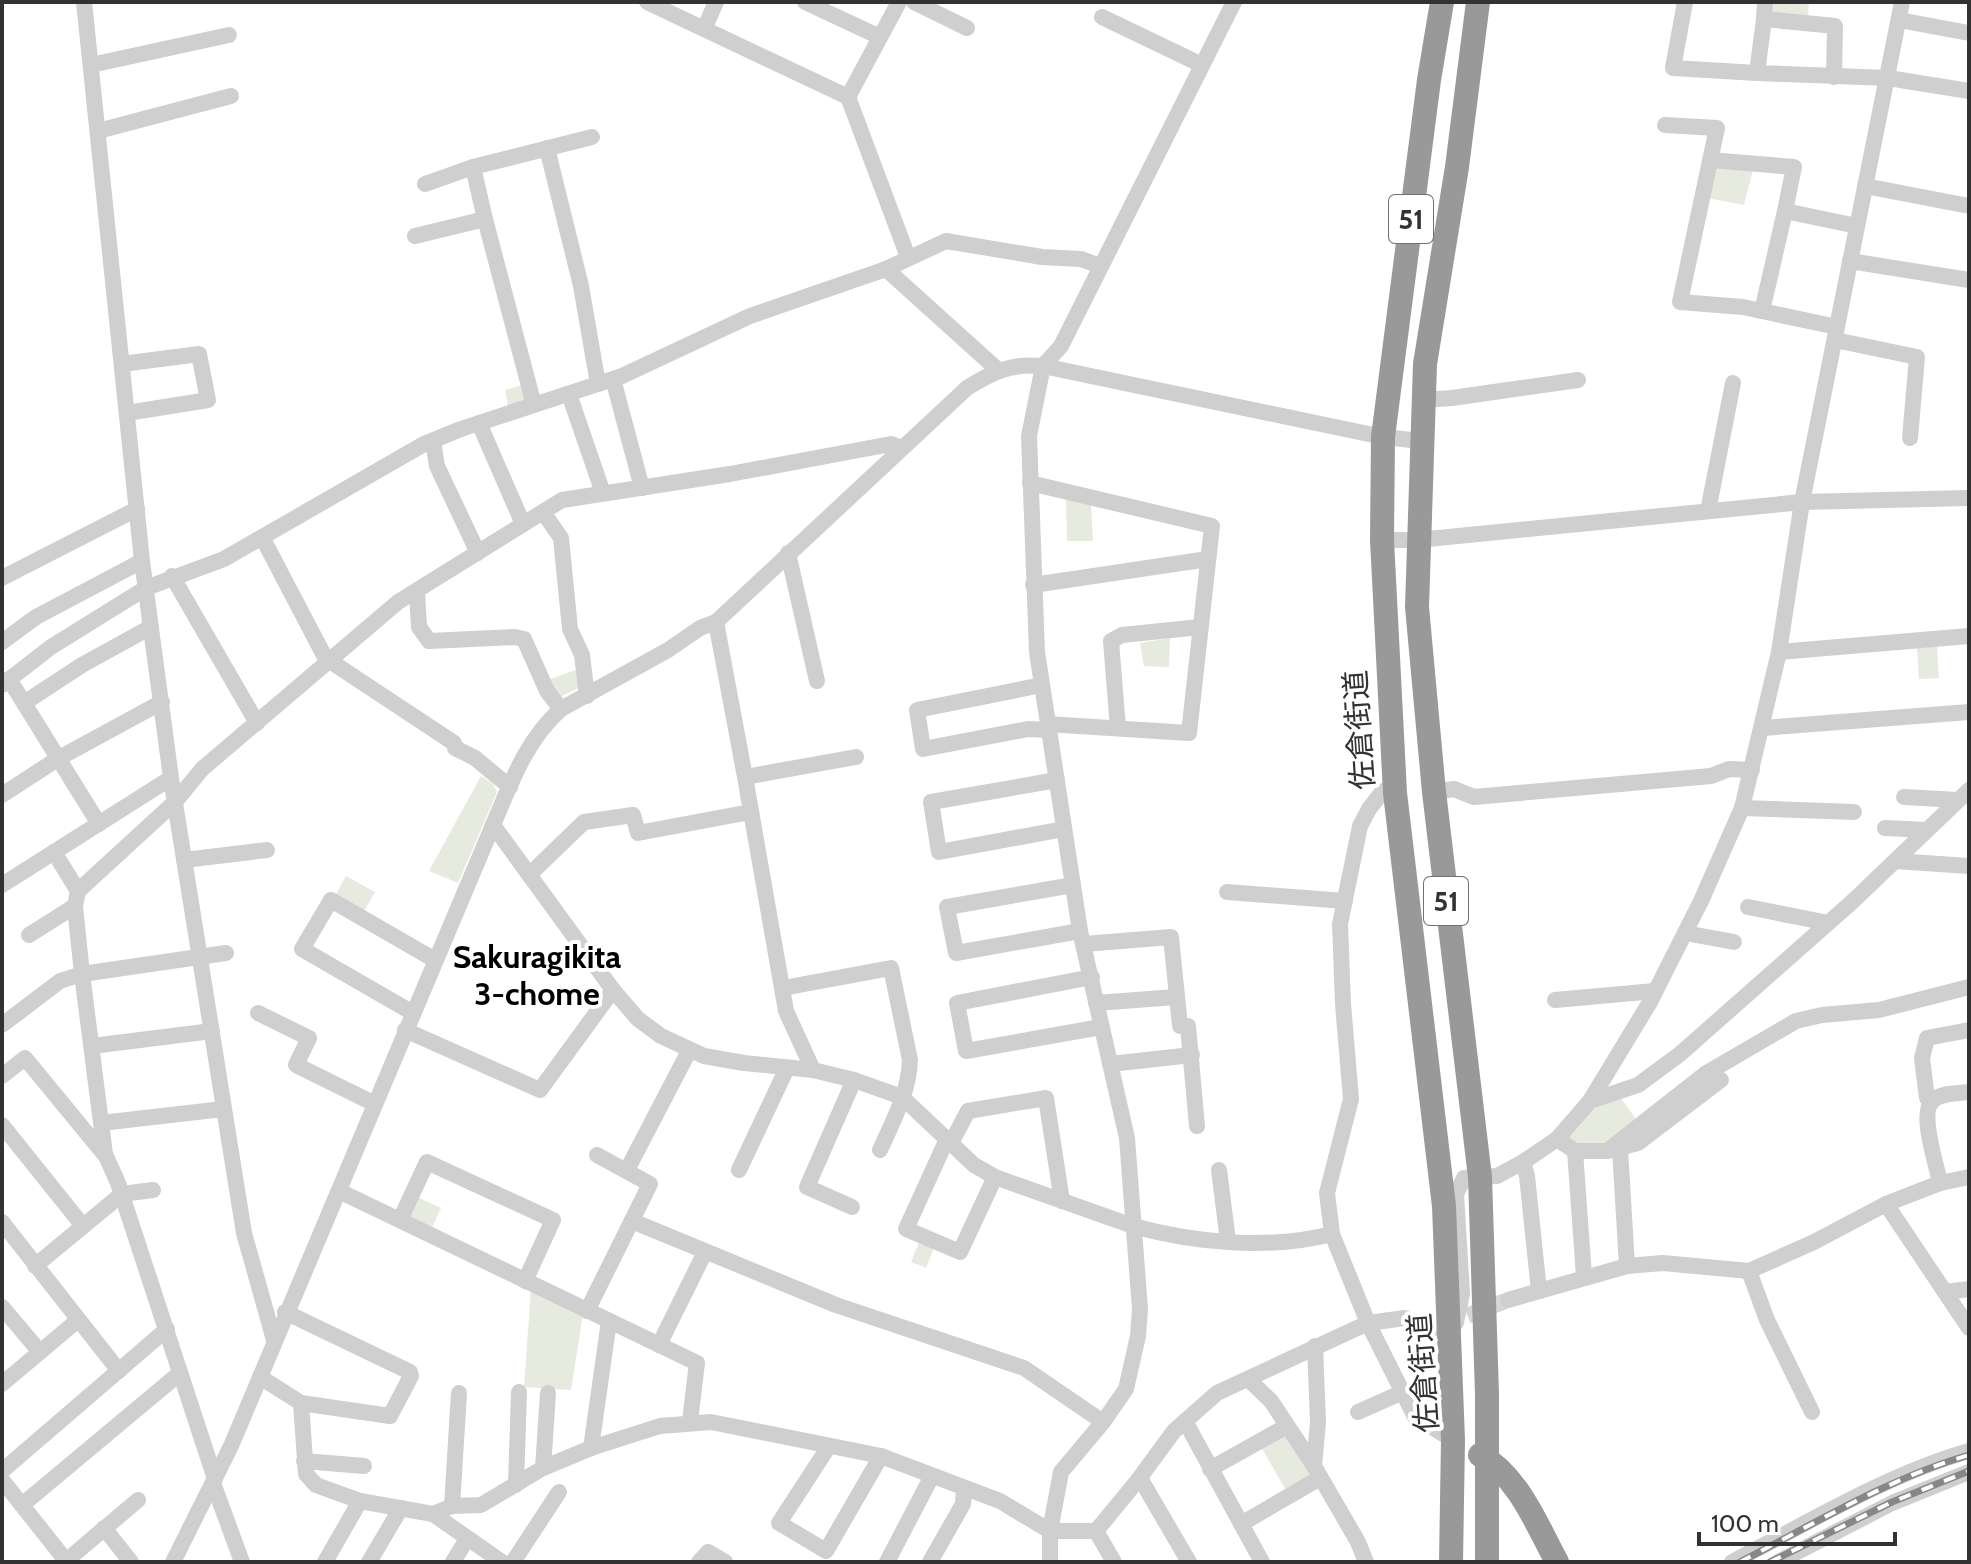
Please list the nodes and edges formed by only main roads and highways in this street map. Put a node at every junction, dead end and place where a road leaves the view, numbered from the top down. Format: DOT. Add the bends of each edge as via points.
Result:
graph roads {
  1 [pos="1442,2"];
  2 [pos="1478,2"];
  3 [pos="1453,1440"];
  4 [pos="1487,1459"];
  5 [pos="1451,1562"];
  6 [pos="1487,1562"];
  7 [pos="1557,1562"];
  1 -- 3 [label="highway, 佐倉街道 / 51" via="1383,437 1382,540 1395,793 1444,1206"];
  2 -- 4 [label="highway, 佐倉街道 / 51" via="1425,364 1417,607 1480,1177"];
  3 -- 4 [label="highway, 佐倉街道"];
  3 -- 5 [label="highway, 51"];
  4 -- 6 [label="highway, 51"];
  4 -- 7 [label="highway" via="1518,1492"];
}
